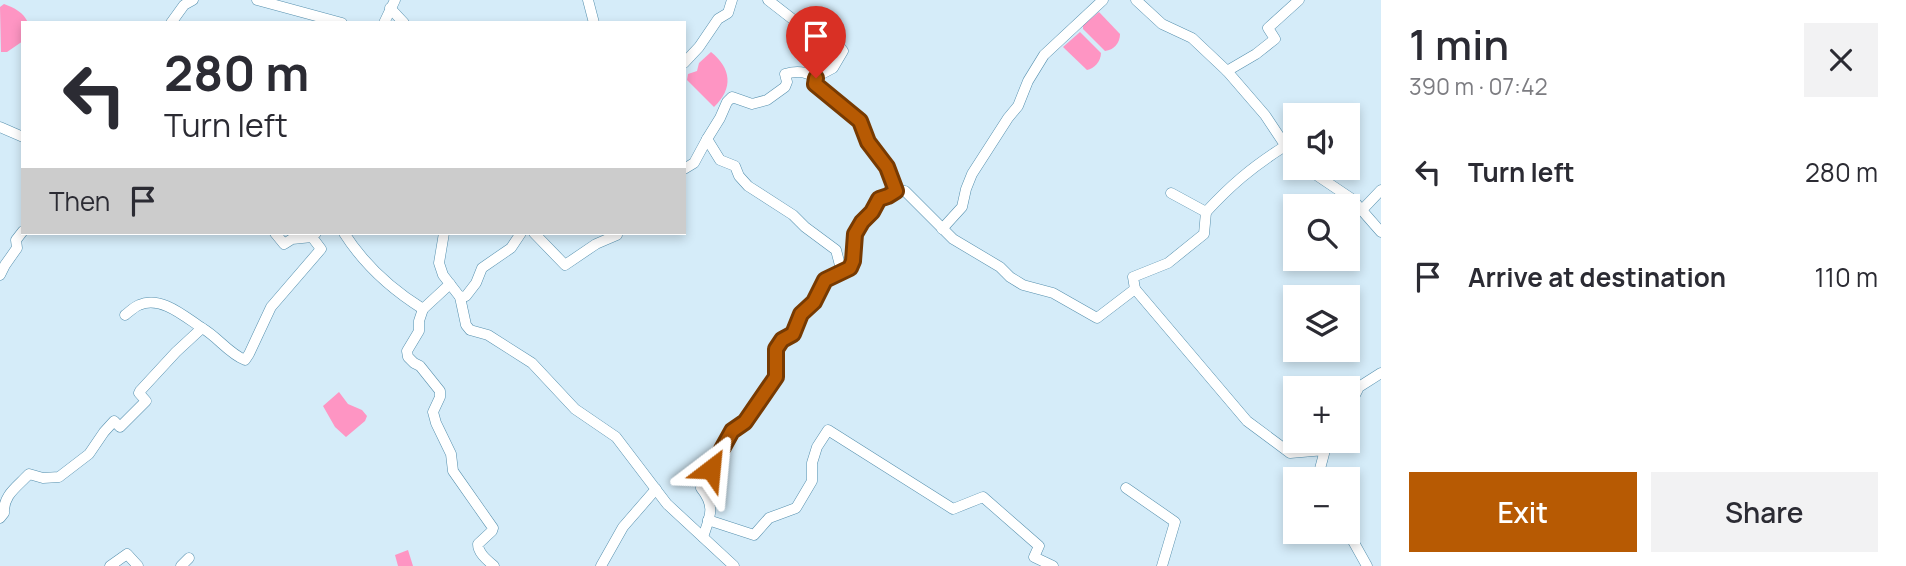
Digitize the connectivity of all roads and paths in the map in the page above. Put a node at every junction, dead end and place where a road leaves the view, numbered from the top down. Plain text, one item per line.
1 (193, 0) edge
2 (257, 0) edge
3 (588, 0) edge
4 (732, 0) edge
5 (768, 0) edge
6 (1103, 0) edge
7 (1136, 0) edge
8 (1299, 0) edge
9 (393, 4) edge
10 (319, 20) edge
11 (172, 21) edge
12 (385, 21) edge
13 (403, 21) edge
14 (593, 21) edge
15 (686, 61) edge
16 (1227, 71) junction
17 (816, 78) junction
18 (0, 127) edge
19 (21, 136) edge
20 (707, 139) junction
21 (1283, 142) edge
22 (1282, 148) dead end
23 (686, 168) edge
24 (1324, 180) edge
25 (1381, 190) edge
26 (896, 191) junction
27 (1171, 193) dead end
28 (1362, 210) junction
29 (1206, 212) junction
30 (942, 229) junction
31 (1381, 232) edge
32 (21, 234) edge
33 (277, 235) edge
34 (314, 235) edge
35 (345, 235) edge
36 (444, 235) edge
37 (520, 235) edge
38 (536, 235) edge
39 (617, 235) edge
40 (842, 273) junction
41 (0, 275) edge
42 (450, 284) junction
43 (1135, 289) junction
44 (460, 297) junction
45 (423, 309) junction
46 (125, 315) dead end
47 (202, 328) junction
48 (1381, 373) edge
49 (1360, 386) edge
50 (1283, 448) edge
51 (1126, 488) dead end
52 (656, 489) junction
53 (0, 518) edge
54 (708, 520) junction
55 (703, 537) junction
56 (1355, 544) edge
57 (189, 558) dead end
58 (110, 566) edge
59 (138, 566) edge
60 (181, 566) edge
61 (494, 566) edge
62 (601, 566) edge
63 (734, 566) edge
64 (1053, 566) edge
65 (1162, 566) edge
66 (1367, 566) edge

1 - 11 street
2 - 10 street
3 - 14 street
4 - 15 street
5 - 17 street
6 - 30 street
7 - 16 street
8 - 16 street
9 - 12 street
9 - 13 street
16 - 21 street
17 - 20 street
17 - 26 street
18 - 19 street
20 - 23 street
20 - 40 street
22 - 29 street
24 - 28 street
25 - 28 street
26 - 30 street
26 - 40 street
27 - 29 street
28 - 31 street
29 - 43 street
30 - 43 street
32 - 41 street
33 - 34 street
34 - 47 street
35 - 45 street
36 - 42 street
37 - 44 street
38 - 39 street
40 - 54 street
42 - 44 street
42 - 45 street
43 - 50 street
44 - 52 street
45 - 61 street
46 - 47 street
47 - 53 street
48 - 49 street
51 - 65 street
52 - 55 street
52 - 62 street
54 - 55 street
54 - 64 street
55 - 63 street
56 - 66 street
57 - 60 street
58 - 59 street

